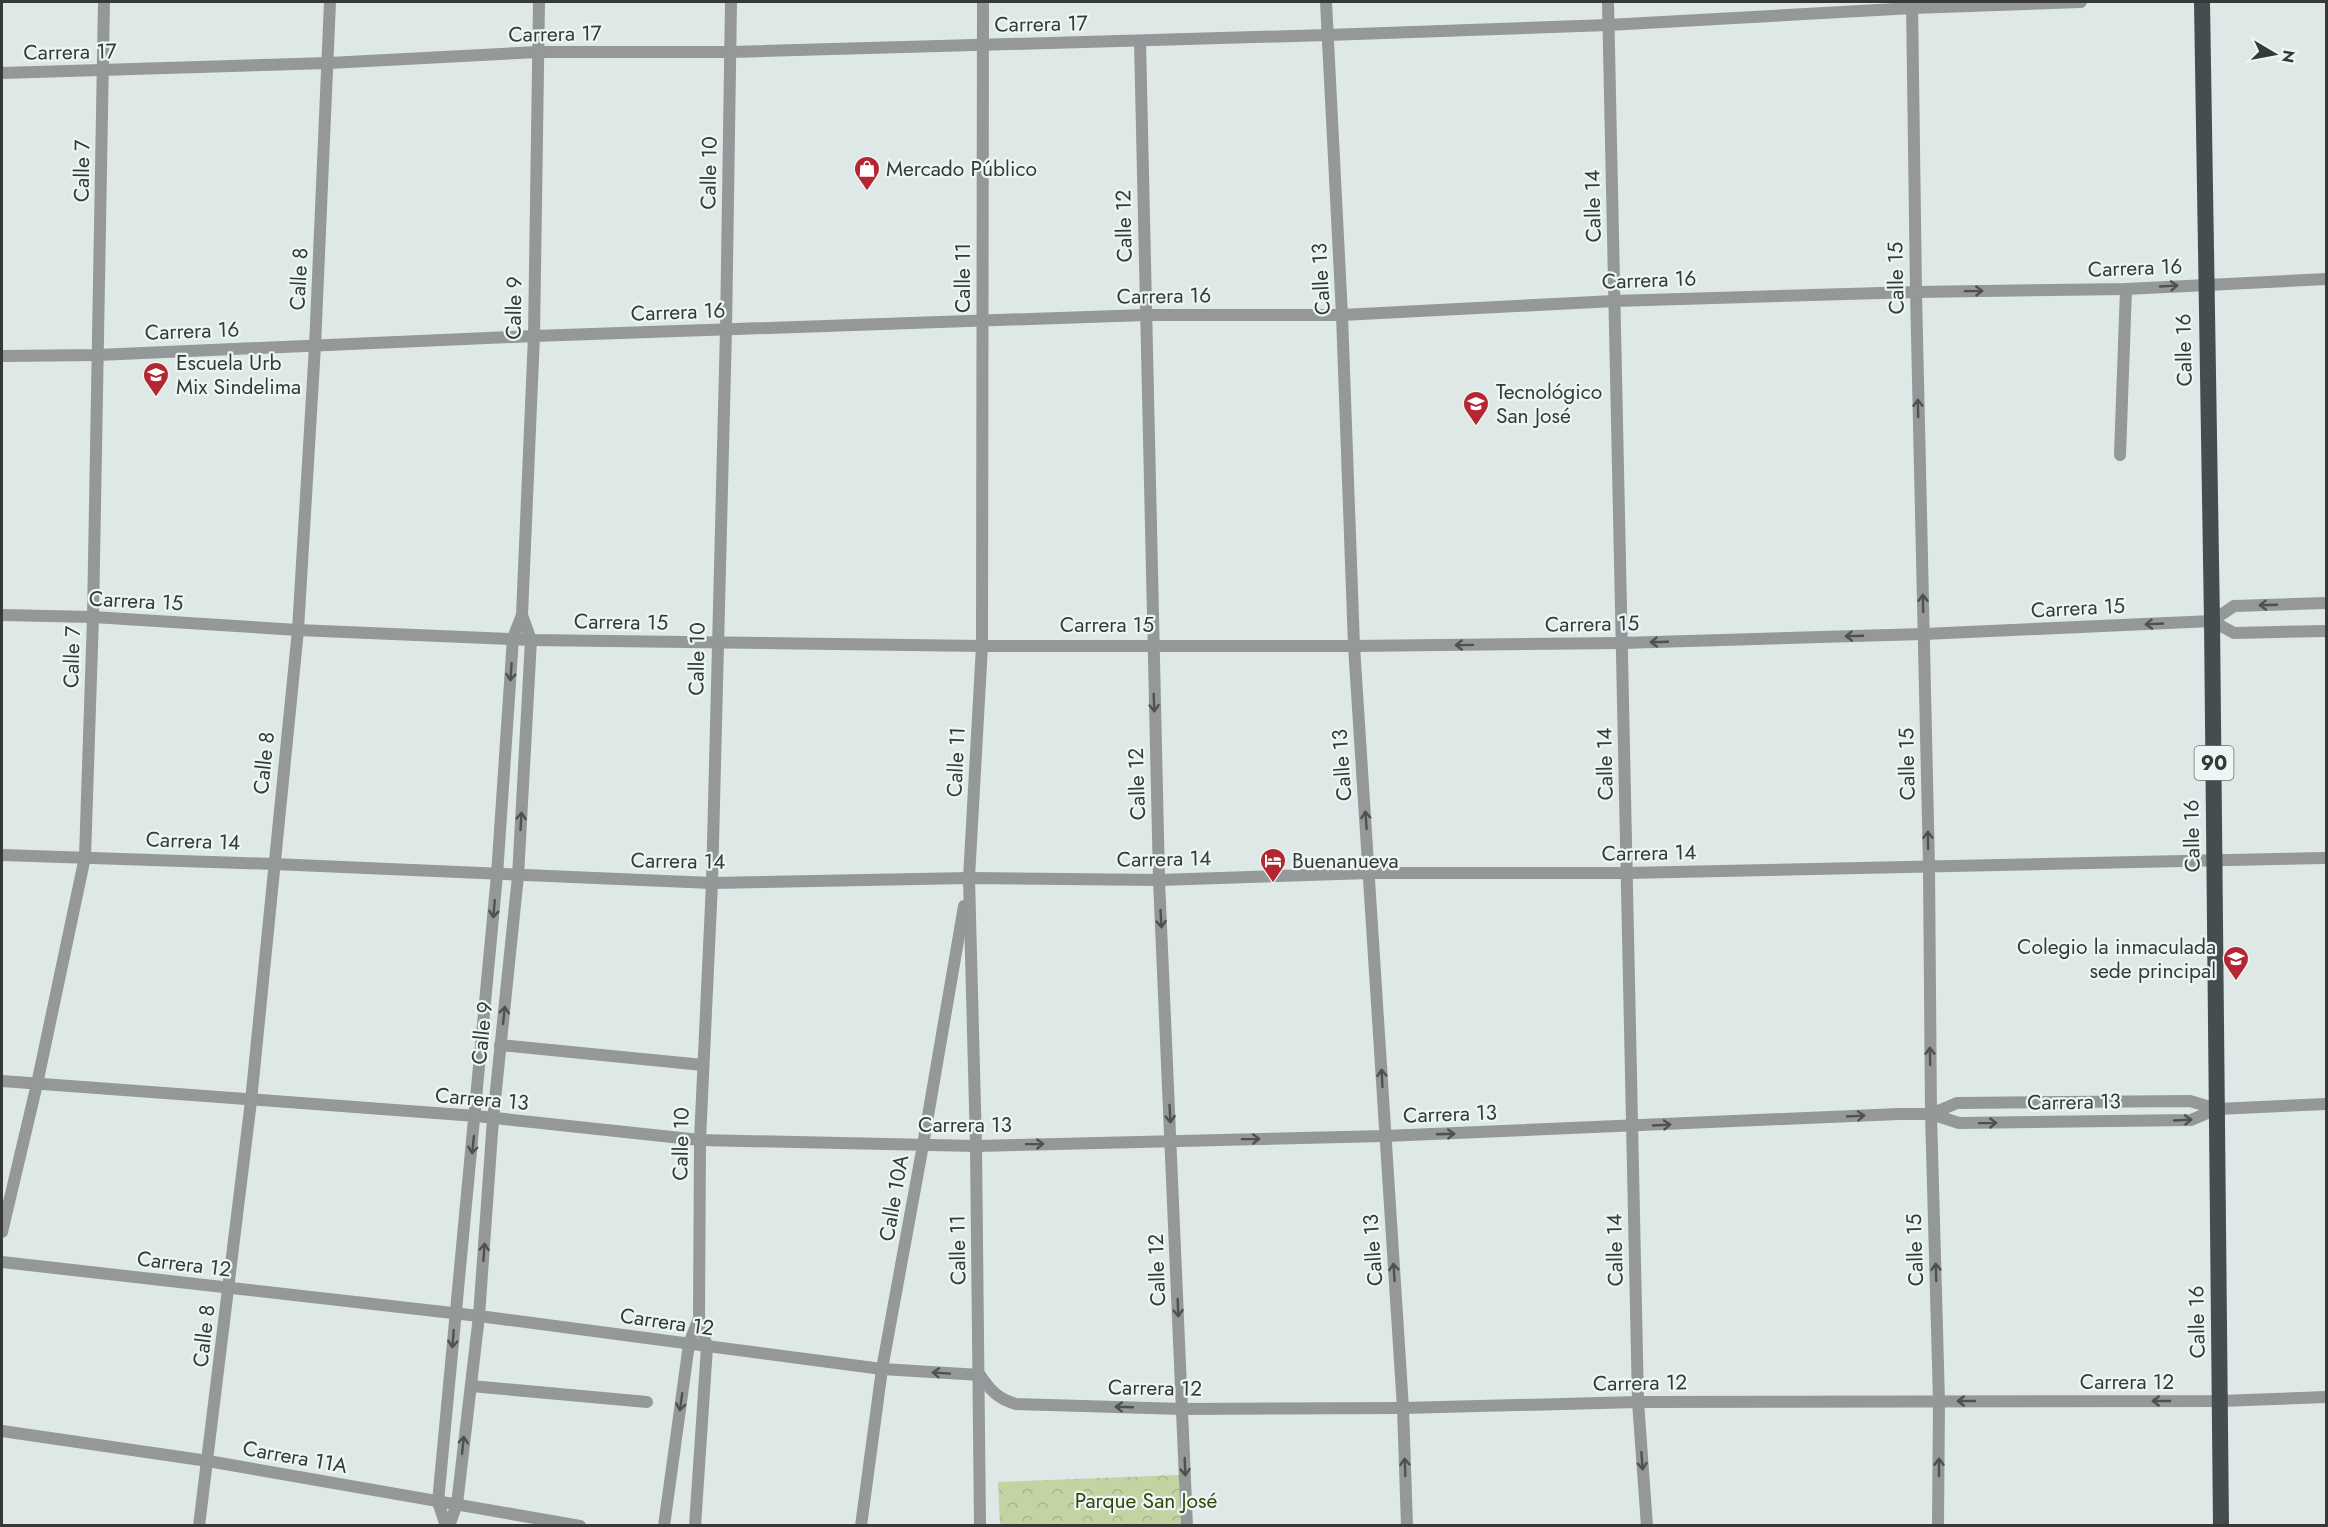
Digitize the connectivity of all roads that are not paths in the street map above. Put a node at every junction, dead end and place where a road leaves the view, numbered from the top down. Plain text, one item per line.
1 (104, 2) edge
2 (330, 2) edge
3 (539, 2) edge
4 (731, 2) edge
5 (983, 2) edge
6 (1326, 2) edge
7 (1608, 2) edge
8 (2081, 2) edge
9 (2202, 2) edge
10 (1913, 5) edge
11 (1608, 25) junction
12 (1328, 35) junction
13 (1140, 41) junction
14 (982, 45) junction
15 (538, 52) junction
16 (731, 52) junction
17 (329, 63) junction
18 (104, 71) junction
19 (2, 73) edge
20 (2326, 279) edge
21 (2206, 284) junction
22 (2126, 289) junction
23 (1916, 292) junction
24 (1614, 301) junction
25 (1145, 315) junction
26 (1342, 315) junction
27 (982, 320) junction
28 (726, 330) junction
29 (534, 336) junction
30 (315, 346) junction
31 (98, 355) junction
32 (2, 356) edge
33 (2120, 455) dead end
34 (2326, 603) edge
35 (2, 615) edge
36 (522, 615) junction
37 (93, 617) junction
38 (2212, 621) junction
39 (298, 630) junction
40 (2326, 631) edge
41 (1923, 634) junction
42 (513, 638) junction
43 (531, 640) junction
44 (1622, 643) junction
45 (717, 644) junction
46 (1152, 644) junction
47 (982, 646) junction
48 (1354, 646) junction
49 (2, 855) edge
50 (85, 857) junction
51 (2326, 858) edge
52 (2215, 861) junction
53 (274, 864) junction
54 (1929, 867) junction
55 (1369, 873) junction
56 (1627, 873) junction
57 (496, 875) junction
58 (518, 876) junction
59 (969, 878) junction
60 (1159, 880) junction
61 (712, 883) junction
62 (501, 1046) junction
63 (704, 1065) junction
64 (2, 1081) edge
65 (37, 1084) junction
66 (251, 1101) junction
67 (2326, 1104) edge
68 (2217, 1109) junction
69 (1931, 1114) junction
70 (476, 1116) junction
71 (493, 1119) junction
72 (1632, 1127) junction
73 (1385, 1136) junction
74 (700, 1140) junction
75 (1172, 1141) junction
76 (923, 1145) junction
77 (976, 1146) junction
78 (2, 1232) edge
79 (2, 1262) edge
80 (229, 1289) junction
81 (456, 1314) junction
82 (479, 1316) junction
83 (699, 1317) junction
84 (689, 1344) junction
85 (707, 1347) junction
86 (882, 1369) junction
87 (980, 1375) junction
88 (471, 1386) junction
89 (2326, 1397) edge
90 (647, 1401) dead end
91 (1939, 1401) junction
92 (2220, 1401) junction
93 (1638, 1402) junction
94 (1403, 1408) junction
95 (1182, 1409) junction
96 (2, 1431) edge
97 (208, 1461) junction
98 (438, 1502) junction
99 (457, 1504) junction
100 (199, 1526) edge
101 (448, 1526) edge
102 (580, 1526) edge
103 (664, 1526) edge
104 (695, 1526) edge
105 (861, 1526) edge
106 (980, 1526) edge
107 (1187, 1526) edge
108 (1407, 1526) edge
109 (1647, 1526) edge
110 (1938, 1526) edge
111 (2221, 1526) edge

1 - 18 street, Calle 7
2 - 17 street, Calle 8
3 - 15 street, Calle 9
4 - 16 street, Calle 10
5 - 14 street, Calle 11
6 - 12 street, Calle 13
7 - 11 street, Calle 14
8 - 10 street, Carrera 17
9 - 21 highway, Calle 16 / 90
10 - 11 street, Carrera 17
10 - 23 street, Calle 15
11 - 12 street, Carrera 17
11 - 24 street, Calle 14
12 - 13 street, Carrera 17
12 - 26 street, Calle 13
13 - 14 street, Carrera 17
13 - 25 street, Calle 12
14 - 16 street, Carrera 17
14 - 27 street, Calle 11
15 - 16 street, Carrera 17
15 - 17 street, Carrera 17
15 - 29 street, Calle 9
16 - 28 street, Calle 10
17 - 18 street, Carrera 17
17 - 30 street, Calle 8
18 - 19 street, Carrera 17
18 - 31 street, Calle 7
20 - 21 street, Carrera 16
22 -> 21 street, Carrera 16
21 - 38 highway, Calle 16 / 90
23 -> 22 street, Carrera 16
22 - 33 street
23 - 24 street, Carrera 16
41 -> 23 street, Calle 15
24 - 26 street, Carrera 16
24 - 44 street, Calle 14
25 - 26 street, Carrera 16
25 - 27 street, Carrera 16
25 - 46 street, Calle 12
26 - 48 street, Calle 13
27 - 28 street, Carrera 16
27 - 47 street, Calle 11
28 - 29 street, Carrera 16
28 - 45 street, Calle 10
29 - 30 street, Carrera 16
29 - 36 street, Calle 9
30 - 31 street, Carrera 16
30 - 39 street, Calle 8
31 - 32 street, Carrera 16
31 - 37 street, Calle 7
34 -> 38 street, Carrera 15
35 - 37 street, Carrera 15
36 - 42 street, Calle 9
36 - 43 street, Calle 9
37 - 39 street, Carrera 15
37 - 50 street, Calle 7
38 - 40 street, Carrera 15
38 -> 41 street, Carrera 15
38 - 52 highway, Calle 16 / 90
39 - 42 street, Carrera 15
39 - 53 street, Calle 8
41 -> 44 street, Carrera 15
54 -> 41 street, Calle 15
42 - 43 street, Carrera 15
42 -> 57 street, Calle 9
43 - 45 street, Carrera 15
58 -> 43 street, Calle 9
44 -> 48 street, Carrera 15
44 - 56 street, Calle 14
45 - 47 street, Carrera 15
45 - 61 street, Calle 10
46 - 47 street, Carrera 15
46 - 48 street, Carrera 15
46 -> 60 street, Calle 12
47 - 59 street, Calle 11
55 -> 48 street, Calle 13
49 - 50 street, Carrera 14
50 - 53 street, Carrera 14
50 - 65 street, Calle 7
51 - 52 street, Carrera 14
52 - 54 street, Carrera 14
52 - 68 highway, Calle 16 / 90
53 - 57 street, Carrera 14
53 - 66 street, Calle 8
54 - 56 street, Carrera 14
69 -> 54 street, Calle 15
55 - 56 street, Carrera 14
55 - 60 street, Carrera 14
73 -> 55 street, Calle 13
56 - 72 street, Calle 14
57 - 58 street, Carrera 14
57 -> 70 street, Calle 9
58 - 61 street, Carrera 14
62 -> 58 street, Calle 9
59 - 60 street, Carrera 14
59 - 61 street, Carrera 14
59 - 76 street, Calle 10A
59 - 77 street, Calle 11
60 -> 75 street, Calle 12
61 - 63 street, Calle 10
62 - 63 street
62 - 71 street, Calle 9
63 - 74 street, Calle 10
64 - 65 street, Carrera 13
65 - 66 street, Carrera 13
65 - 78 street, Calle 7
66 - 70 street, Carrera 13
66 - 80 street, Calle 8
67 - 68 street, Carrera 13
68 - 69 street, Carrera 13
69 -> 68 street, Carrera 13
68 - 92 highway, Calle 16 / 90
72 -> 69 street, Carrera 13
91 -> 69 street, Calle 15
70 - 71 street, Carrera 13
70 -> 81 street, Calle 9
71 - 74 street, Carrera 13
82 -> 71 street, Calle 9
73 -> 72 street, Carrera 13
72 - 93 street, Calle 14
75 -> 73 street, Carrera 13
94 -> 73 street, Calle 13
74 - 76 street, Carrera 13
74 - 83 street, Calle 10
77 -> 75 street, Carrera 13
75 -> 95 street, Calle 12
76 - 77 street, Carrera 13
76 - 86 street, Calle 10A
77 - 87 street, Calle 11
79 - 80 street, Carrera 12
80 - 81 street, Carrera 12
80 - 97 street, Calle 8
81 - 82 street, Carrera 12
81 -> 98 street, Calle 9
82 - 84 street, Carrera 12
82 - 88 street, Calle 9
83 - 84 street, Calle 10
83 - 85 street, Calle 10
84 - 85 street, Carrera 12
84 -> 103 street, Calle 10
85 - 86 street, Carrera 12
85 - 104 street, Calle 10
87 -> 86 street, Carrera 12
86 - 105 street, Calle 10A
95 -> 87 street, Carrera 12
87 - 106 street, Calle 11
88 - 90 street
99 -> 88 street, Calle 9
89 - 92 street, Carrera 12
92 -> 91 street, Carrera 12
91 - 93 street, Carrera 12
110 -> 91 street, Calle 15
92 - 111 highway, Calle 16 / 90
93 - 94 street, Carrera 12
93 -> 109 street, Calle 14
94 - 95 street, Carrera 12
108 -> 94 street, Calle 13
95 -> 107 street, Calle 12
96 - 97 street, Carrera 11A
97 - 98 street, Carrera 11A
97 - 100 street, Calle 8
98 - 99 street, Carrera 11A
98 - 101 street, Calle 9
99 - 101 street, Calle 9
99 - 102 street, Carrera 11A

